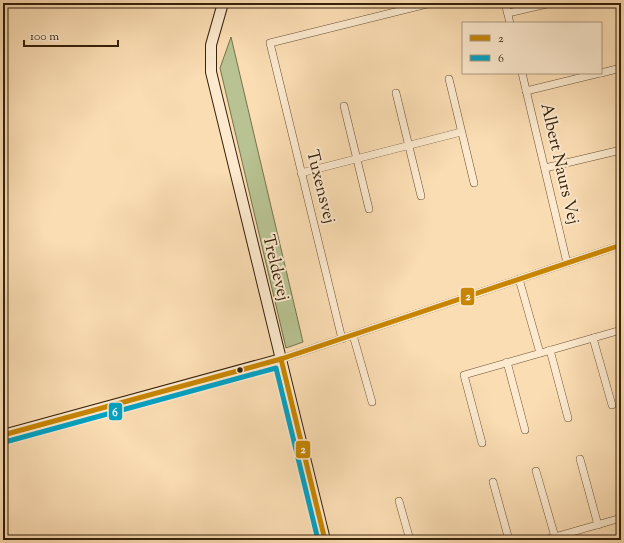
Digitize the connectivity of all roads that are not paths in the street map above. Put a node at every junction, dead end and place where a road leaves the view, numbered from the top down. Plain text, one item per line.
1 (223, 3) edge
2 (431, 3) edge
3 (506, 3) edge
4 (551, 3) edge
5 (508, 13) junction
6 (510, 22) edge
7 (621, 68) edge
8 (602, 73) edge
9 (522, 74) edge
10 (597, 74) edge
11 (449, 79) dead end
12 (526, 91) junction
13 (396, 93) dead end
14 (344, 106) dead end
15 (461, 132) junction
16 (410, 145) junction
17 (621, 150) edge
18 (357, 159) junction
19 (545, 168) junction
20 (301, 173) junction
21 (474, 183) dead end
22 (421, 196) dead end
23 (369, 209) dead end
24 (621, 245) edge
25 (568, 263) junction
26 (519, 279) junction
27 (621, 330) edge
28 (353, 335) junction
29 (593, 338) junction
30 (342, 339) junction
31 (550, 350) junction
32 (540, 352) junction
33 (281, 359) junction
34 (507, 362) junction
35 (372, 402) dead end
36 (612, 405) dead end
37 (568, 418) dead end
38 (525, 430) dead end
39 (3, 435) edge
40 (482, 443) dead end
41 (580, 459) dead end
42 (536, 471) dead end
43 (497, 486) dead end
44 (399, 501) dead end
45 (621, 518) edge
46 (598, 525) junction
47 (555, 537) junction
48 (325, 540) edge
49 (410, 540) edge
50 (509, 540) edge
51 (544, 540) edge

1 - 33 street, Treldevej
2 - 20 street, Tuxensvej
3 - 5 street
4 - 5 street
5 - 6 street
7 - 8 street
9 - 12 street, Albert Naurs Vej
10 - 12 street
11 - 15 street
12 - 19 street, Albert Naurs Vej
13 - 16 street
14 - 18 street
15 - 16 street
15 - 21 street
16 - 18 street
16 - 22 street
17 - 19 street
18 - 20 street
18 - 23 street
19 - 25 street, Albert Naurs Vej
20 - 30 street, Tuxensvej
24 - 25 street
25 - 26 street
26 - 28 street
26 - 32 street
27 - 29 street
28 - 30 street
28 - 35 street
29 - 31 street
29 - 36 street
30 - 33 street
31 - 32 street
31 - 37 street
32 - 34 street
33 - 39 street
33 - 48 street, Treldevej
34 - 38 street
34 - 40 street
41 - 46 street
42 - 47 street
43 - 50 street
44 - 49 street
45 - 46 street
46 - 47 street
47 - 51 street

